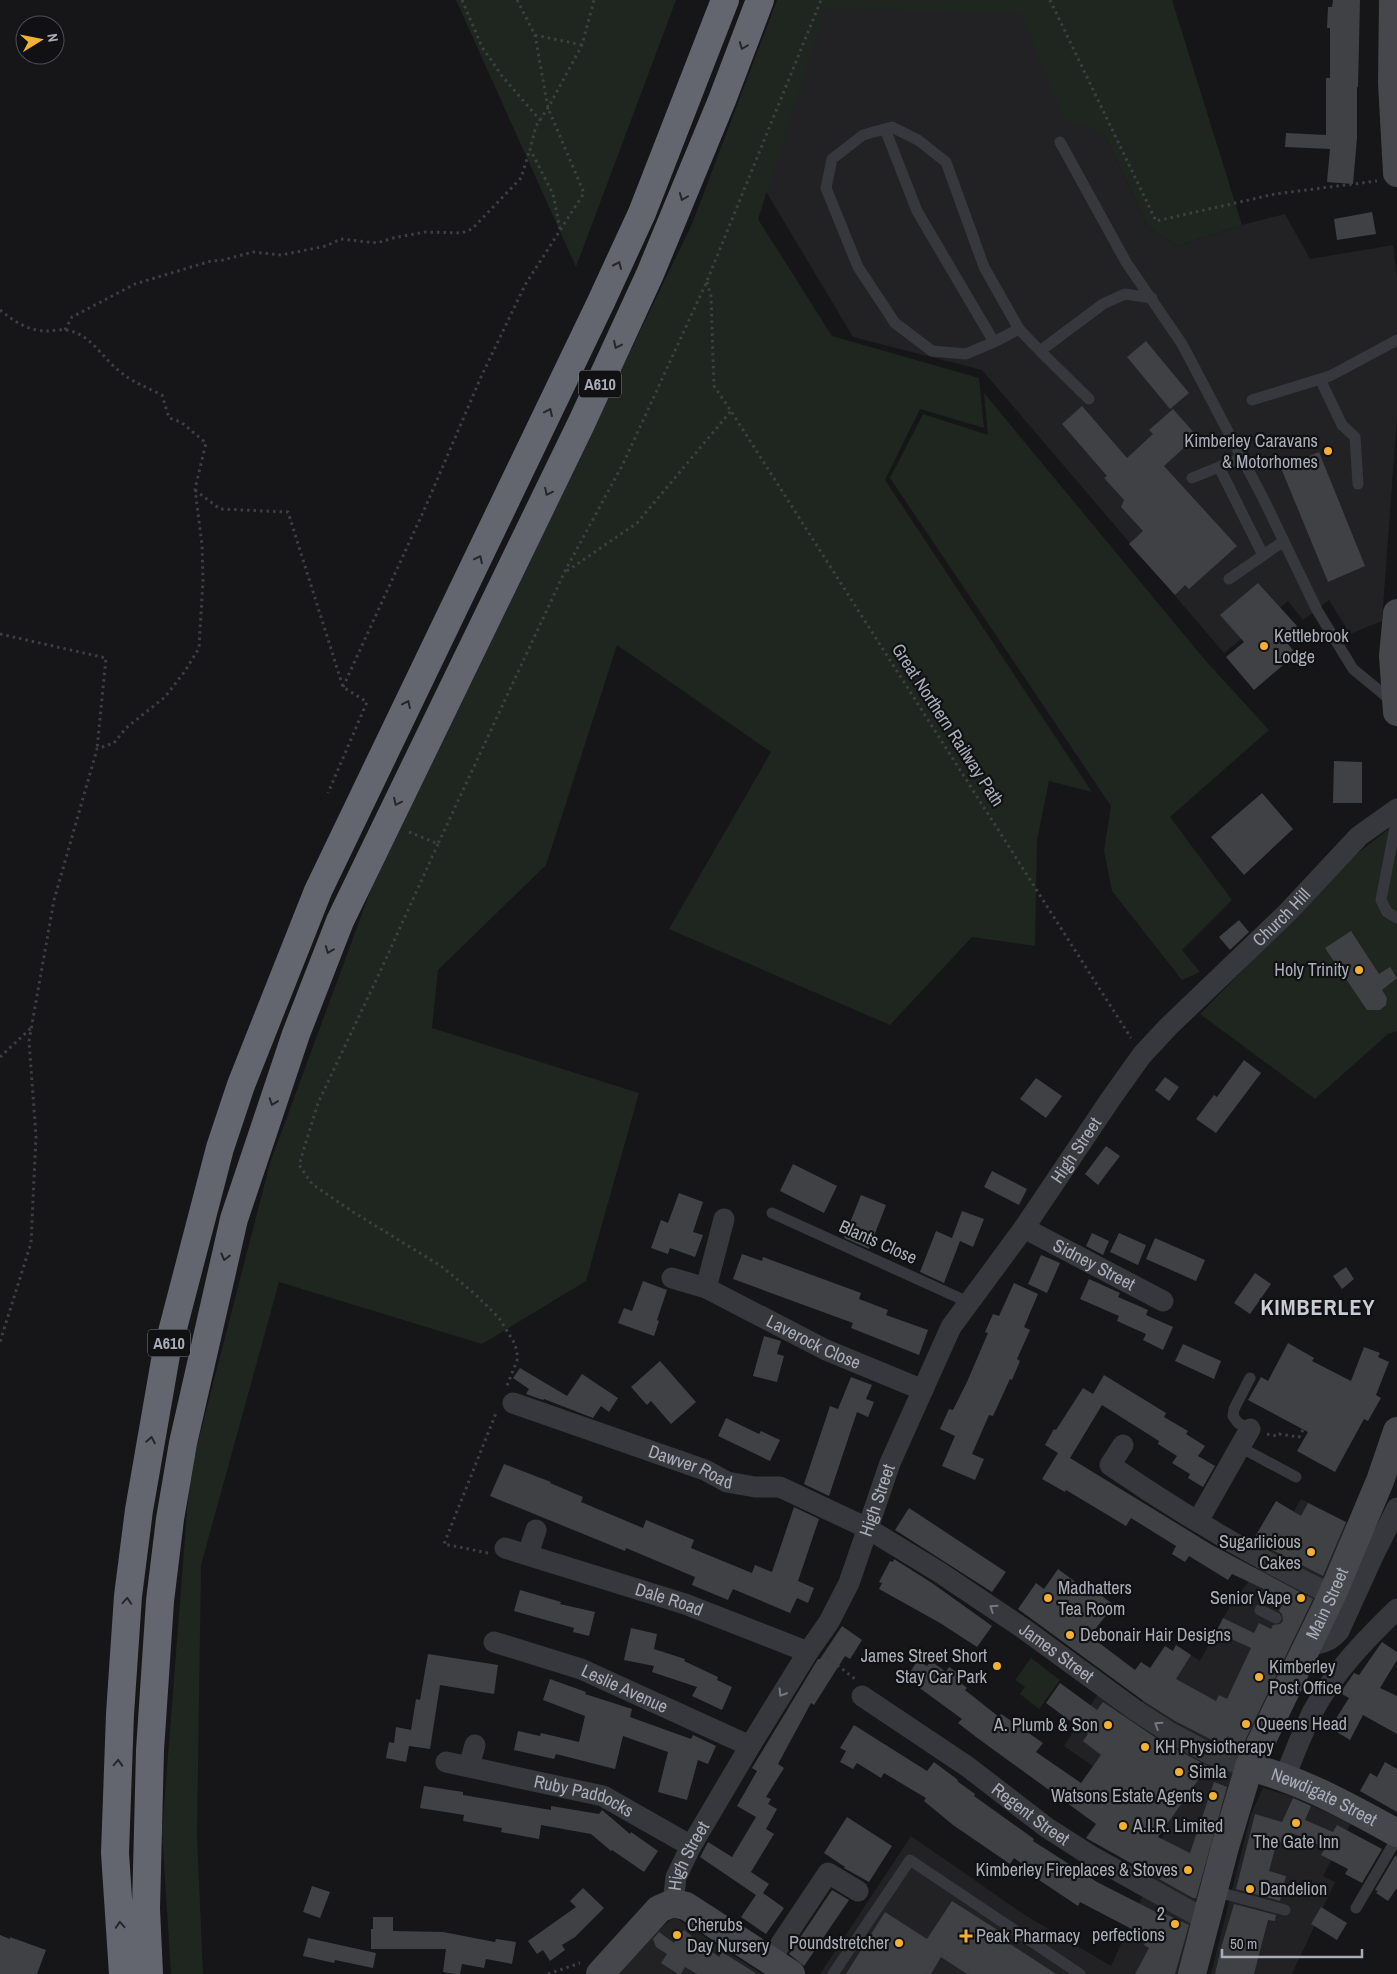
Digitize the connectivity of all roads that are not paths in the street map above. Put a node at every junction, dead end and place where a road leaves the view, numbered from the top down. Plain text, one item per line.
1 (725, 0) edge
2 (760, 0) edge
3 (1394, 0) edge
4 (885, 129) junction
5 (1060, 142) dead end
6 (1390, 177) edge
7 (1152, 298) junction
8 (1019, 329) junction
9 (1397, 340) edge
10 (994, 342) junction
11 (1040, 351) junction
12 (1320, 379) junction
13 (1089, 399) dead end
14 (1252, 400) dead end
15 (1241, 458) junction
16 (1219, 467) junction
17 (1192, 478) dead end
18 (1358, 484) dead end
19 (1284, 541) junction
20 (1263, 556) junction
21 (1229, 579) dead end
22 (1397, 613) edge
23 (1396, 708) edge
24 (1397, 809) edge
25 (1397, 817) edge
26 (1387, 868) junction
27 (1397, 876) edge
28 (1397, 918) edge
29 (1168, 1027) joint
30 (772, 1213) dead end
31 (724, 1219) dead end
32 (1024, 1228) junction
33 (672, 1278) dead end
34 (706, 1288) junction
35 (1163, 1301) dead end
36 (968, 1302) junction
37 (1250, 1378) dead end
38 (923, 1390) junction
39 (505, 1400) road end
40 (1397, 1431) edge
41 (1245, 1438) junction
42 (1123, 1445) dead end
43 (1296, 1477) dead end
44 (1397, 1508) edge
45 (1198, 1522) junction
46 (867, 1528) junction
47 (536, 1530) dead end
48 (505, 1548) road end
49 (528, 1554) junction
50 (1332, 1595) junction
51 (1397, 1609) edge
52 (1260, 1610) dead end
53 (1276, 1618) dead end
54 (1308, 1637) junction
55 (494, 1642) dead end
56 (810, 1649) junction
57 (862, 1696) road end
58 (475, 1745) dead end
59 (750, 1746) junction
60 (446, 1762) dead end
61 (469, 1766) junction
62 (1249, 1768) junction
63 (1285, 1777) junction
64 (1397, 1833) edge
65 (1397, 1838) edge
66 (691, 1846) junction
67 (858, 1891) dead end
68 (1214, 1891) junction
69 (673, 1902) junction
70 (1356, 1908) dead end
71 (1285, 1910) dead end
72 (1206, 1920) junction
73 (781, 1967) edge
74 (123, 1974) edge
75 (149, 1974) edge
76 (600, 1974) edge
77 (833, 1974) edge
78 (1080, 1974) edge
79 (1192, 1974) edge

74 -> 1 highway, A610
2 -> 75 highway, A610
3 - 6 street
4 - 8 lane
4 - 10 lane
4 - 10 lane
5 - 7 lane
7 - 11 lane
7 - 15 lane
8 - 10 lane
8 - 11 lane
9 - 12 lane
11 - 13 lane
12 - 14 lane
12 - 18 lane
15 - 16 lane
15 - 19 lane
16 - 17 lane
16 - 20 lane
19 - 20 lane
19 - 23 lane
20 - 21 lane
22 - 23 street
24 - 29 street, Church Hill
25 - 26 lane
26 - 27 lane
26 - 28 lane
29 - 32 street, High Street
30 - 36 lane, Blants Close
31 - 34 street
32 - 35 street, Sidney Street
32 - 36 street, High Street
33 - 34 street, Laverock Close
34 - 38 street, Laverock Close
36 - 38 street, High Street
37 - 41 lane
38 - 46 street, High Street
39 - 46 street, Dawver Road
40 - 50 street, Main Street
41 - 43 lane
41 - 45 street
42 - 45 street
44 - 54 street
45 - 50 street
46 - 56 street, High Street
62 -> 46 street, James Street
47 - 49 street
48 - 49 street, Dale Road
49 - 56 street, Dale Road
50 - 54 street, Main Street
51 - 63 street
52 - 53 lane
54 - 62 street, Main Street
55 - 59 street, Leslie Avenue
56 -> 59 street, High Street
57 - 72 street, Regent Street
58 - 61 street
59 - 66 street, High Street
60 - 61 street, Ruby Paddocks
61 - 66 street, Ruby Paddocks
62 - 63 street, Newdigate Street
62 - 68 street, Main Street
63 - 64 street, Newdigate Street
65 - 70 lane
66 - 69 street, High Street
67 - 73 street
68 - 71 lane
68 - 72 street, Main Street
69 - 73 street
69 - 76 street, High Street
72 - 79 street, Main Street
77 - 78 lane

